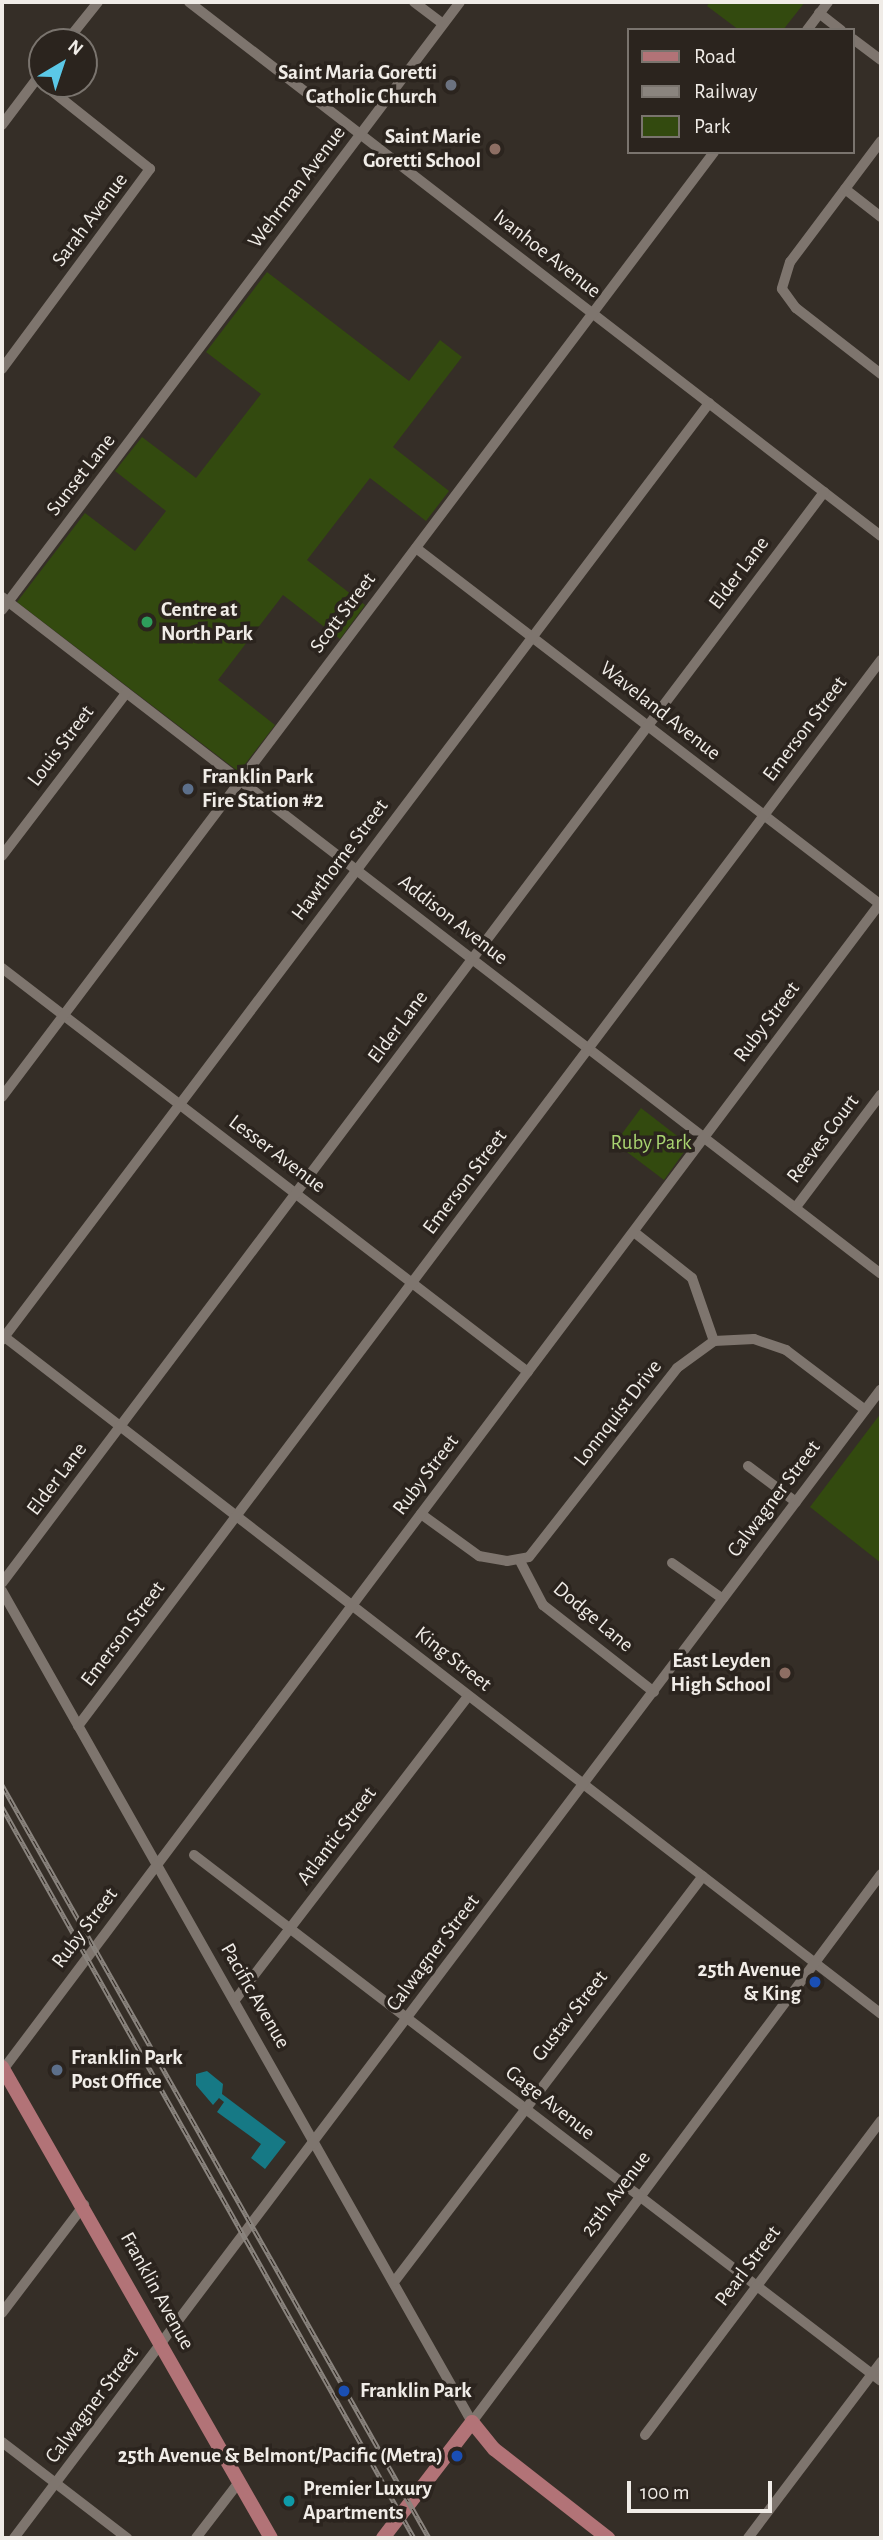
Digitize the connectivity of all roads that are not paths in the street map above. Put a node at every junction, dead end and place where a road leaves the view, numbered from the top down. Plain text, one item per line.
1 (98, 2) edge
2 (414, 2) edge
3 (460, 2) edge
4 (828, 2) edge
5 (192, 3) edge
6 (819, 13) junction
7 (443, 24) junction
8 (77, 28) edge
9 (808, 28) edge
10 (838, 28) edge
11 (855, 40) edge
12 (881, 60) edge
13 (28, 95) edge
14 (63, 98) edge
15 (2, 125) edge
16 (360, 134) junction
17 (881, 141) edge
18 (713, 154) edge
19 (845, 189) junction
20 (881, 217) edge
21 (593, 313) junction
22 (192, 363) joint
23 (2, 369) edge
24 (881, 374) edge
25 (709, 403) junction
26 (824, 492) junction
27 (881, 536) edge
28 (416, 548) junction
29 (4, 603) edge
30 (532, 637) junction
31 (881, 660) edge
32 (126, 693) junction
33 (649, 726) junction
34 (240, 781) junction
35 (764, 815) junction
36 (2, 856) edge
37 (357, 871) junction
38 (881, 904) edge
39 (473, 960) junction
40 (2, 968) edge
41 (64, 1015) junction
42 (590, 1050) junction
43 (881, 1094) edge
44 (2, 1097) edge
45 (180, 1104) junction
46 (705, 1138) junction
47 (297, 1193) junction
48 (796, 1207) junction
49 (634, 1232) junction
50 (881, 1274) edge
51 (413, 1283) junction
52 (3, 1337) edge
53 (714, 1340) junction
54 (528, 1372) junction
55 (881, 1389) edge
56 (865, 1410) junction
57 (120, 1427) junction
58 (748, 1466) dead end
59 (796, 1502) junction
60 (421, 1514) junction
61 (237, 1516) junction
62 (520, 1560) junction
63 (673, 1563) dead end
64 (2, 1583) edge
65 (2, 1591) edge
66 (723, 1599) junction
67 (352, 1605) junction
68 (654, 1692) junction
69 (468, 1696) junction
70 (78, 1726) junction
71 (584, 1784) junction
72 (194, 1855) dead end
73 (158, 1864) junction
74 (881, 1874) edge
75 (703, 1876) junction
76 (291, 1928) junction
77 (815, 1962) junction
78 (235, 2000) junction
79 (881, 2014) edge
80 (408, 2018) junction
81 (2, 2069) edge
82 (524, 2108) junction
83 (881, 2121) edge
84 (316, 2141) junction
85 (640, 2197) junction
86 (84, 2205) junction
87 (394, 2282) junction
88 (757, 2286) junction
89 (2, 2313) edge
90 (163, 2344) junction
91 (881, 2362) edge
92 (877, 2378) edge
93 (472, 2422) junction
94 (645, 2435) dead end
95 (2, 2442) edge
96 (239, 2482) junction
97 (56, 2484) junction
98 (14, 2538) edge
99 (127, 2538) edge
100 (196, 2538) edge
101 (271, 2538) edge
102 (383, 2538) edge
103 (608, 2538) edge
104 (748, 2538) edge

1 - 8 street
2 - 7 street
3 - 7 street, Wehrman Avenue
4 - 6 street
5 - 16 street, Ivanhoe Avenue
6 - 9 street
6 - 10 street
7 - 16 street, Wehrman Avenue
11 - 12 street
13 - 15 street
14 - 23 street, Sarah Avenue
16 - 21 street, Ivanhoe Avenue
16 - 22 street, Wehrman Avenue
17 - 19 street
18 - 21 street, Scott Street
19 - 20 street
19 - 24 street
21 - 25 street, Ivanhoe Avenue
21 - 28 street, Scott Street
22 - 29 street, Sunset Lane
25 - 26 street, Ivanhoe Avenue
25 - 30 street, Hawthorne Street
26 - 27 street, Ivanhoe Avenue
26 - 33 street, Elder Lane
28 - 30 street, Waveland Avenue
28 - 34 street, Scott Street
29 - 32 street, Addison Avenue
30 - 33 street, Waveland Avenue
30 - 37 street, Hawthorne Street
31 - 35 street, Emerson Street
32 - 34 street, Addison Avenue
32 - 36 street, Louis Street
33 - 35 street, Waveland Avenue
33 - 39 street, Elder Lane
34 - 37 street, Addison Avenue
34 - 41 street, Scott Street
35 - 38 street, Waveland Avenue
35 - 42 street, Emerson Street
37 - 39 street, Addison Avenue
37 - 45 street, Hawthorne Street
38 - 46 street, Ruby Street
39 - 42 street, Addison Avenue
39 - 47 street, Elder Lane
40 - 41 street, Lesser Avenue
41 - 44 street, Scott Street
41 - 45 street, Lesser Avenue
42 - 46 street, Addison Avenue
42 - 51 street, Emerson Street
43 - 48 street, Reeves Court
45 - 47 street, Lesser Avenue
45 - 52 street, Hawthorne Street
46 - 48 street, Addison Avenue
46 - 49 street, Ruby Street
47 - 51 street, Lesser Avenue
47 - 57 street, Elder Lane
48 - 50 street, Addison Avenue
49 - 53 street
49 - 54 street, Ruby Street
51 - 54 street, Lesser Avenue
51 - 61 street, Emerson Street
52 - 57 street, King Street
53 - 56 street
53 - 62 street, Lonnquist Drive
54 - 60 street, Ruby Street
55 - 56 street, Calwagner Street
56 - 59 street, Calwagner Street
57 - 61 street, King Street
57 - 64 street, Elder Lane
58 - 59 street
59 - 66 street, Calwagner Street
60 - 62 street
60 - 67 street, Ruby Street
61 - 67 street, King Street
61 - 70 street, Emerson Street
62 - 68 street, Dodge Lane
63 - 66 street
65 - 70 street, Pacific Avenue
66 - 68 street, Calwagner Street
67 - 69 street, King Street
67 - 73 street, Ruby Street
68 - 71 street, Calwagner Street
69 - 71 street, King Street
69 - 76 street, Atlantic Street
70 - 73 street, Pacific Avenue
71 - 75 street, King Street
71 - 80 street, Calwagner Street
72 - 76 street, Gage Avenue
73 - 78 street, Pacific Avenue
73 - 81 street, Ruby Street
74 - 77 street, 25th Avenue
75 - 77 street, King Street
75 - 82 street, Gustav Street
76 - 78 street, Atlantic Street
76 - 80 street, Gage Avenue
77 - 79 street, King Street
77 - 85 street, 25th Avenue
78 - 84 street, Pacific Avenue
80 - 82 street, Gage Avenue
80 - 84 street, Calwagner Street
81 - 86 main road, Franklin Avenue
82 - 85 street, Gage Avenue
82 - 87 street, Gustav Street
83 - 88 street, Pearl Street
84 - 87 street, Pacific Avenue
84 - 90 street, Calwagner Street
85 - 88 street, Gage Avenue
85 - 93 street, 25th Avenue
86 - 89 street
86 - 90 main road, Franklin Avenue
87 - 93 street, Pacific Avenue
88 - 92 street, Gage Avenue
88 - 94 street, Pearl Street
90 - 96 main road, Franklin Avenue
90 - 97 street, Calwagner Street
91 - 92 street
92 - 104 street
93 - 102 main road, 25th Avenue
93 - 103 main road
95 - 97 street
96 - 100 street
96 - 101 main road, Franklin Avenue
97 - 98 street, Calwagner Street
97 - 99 street

